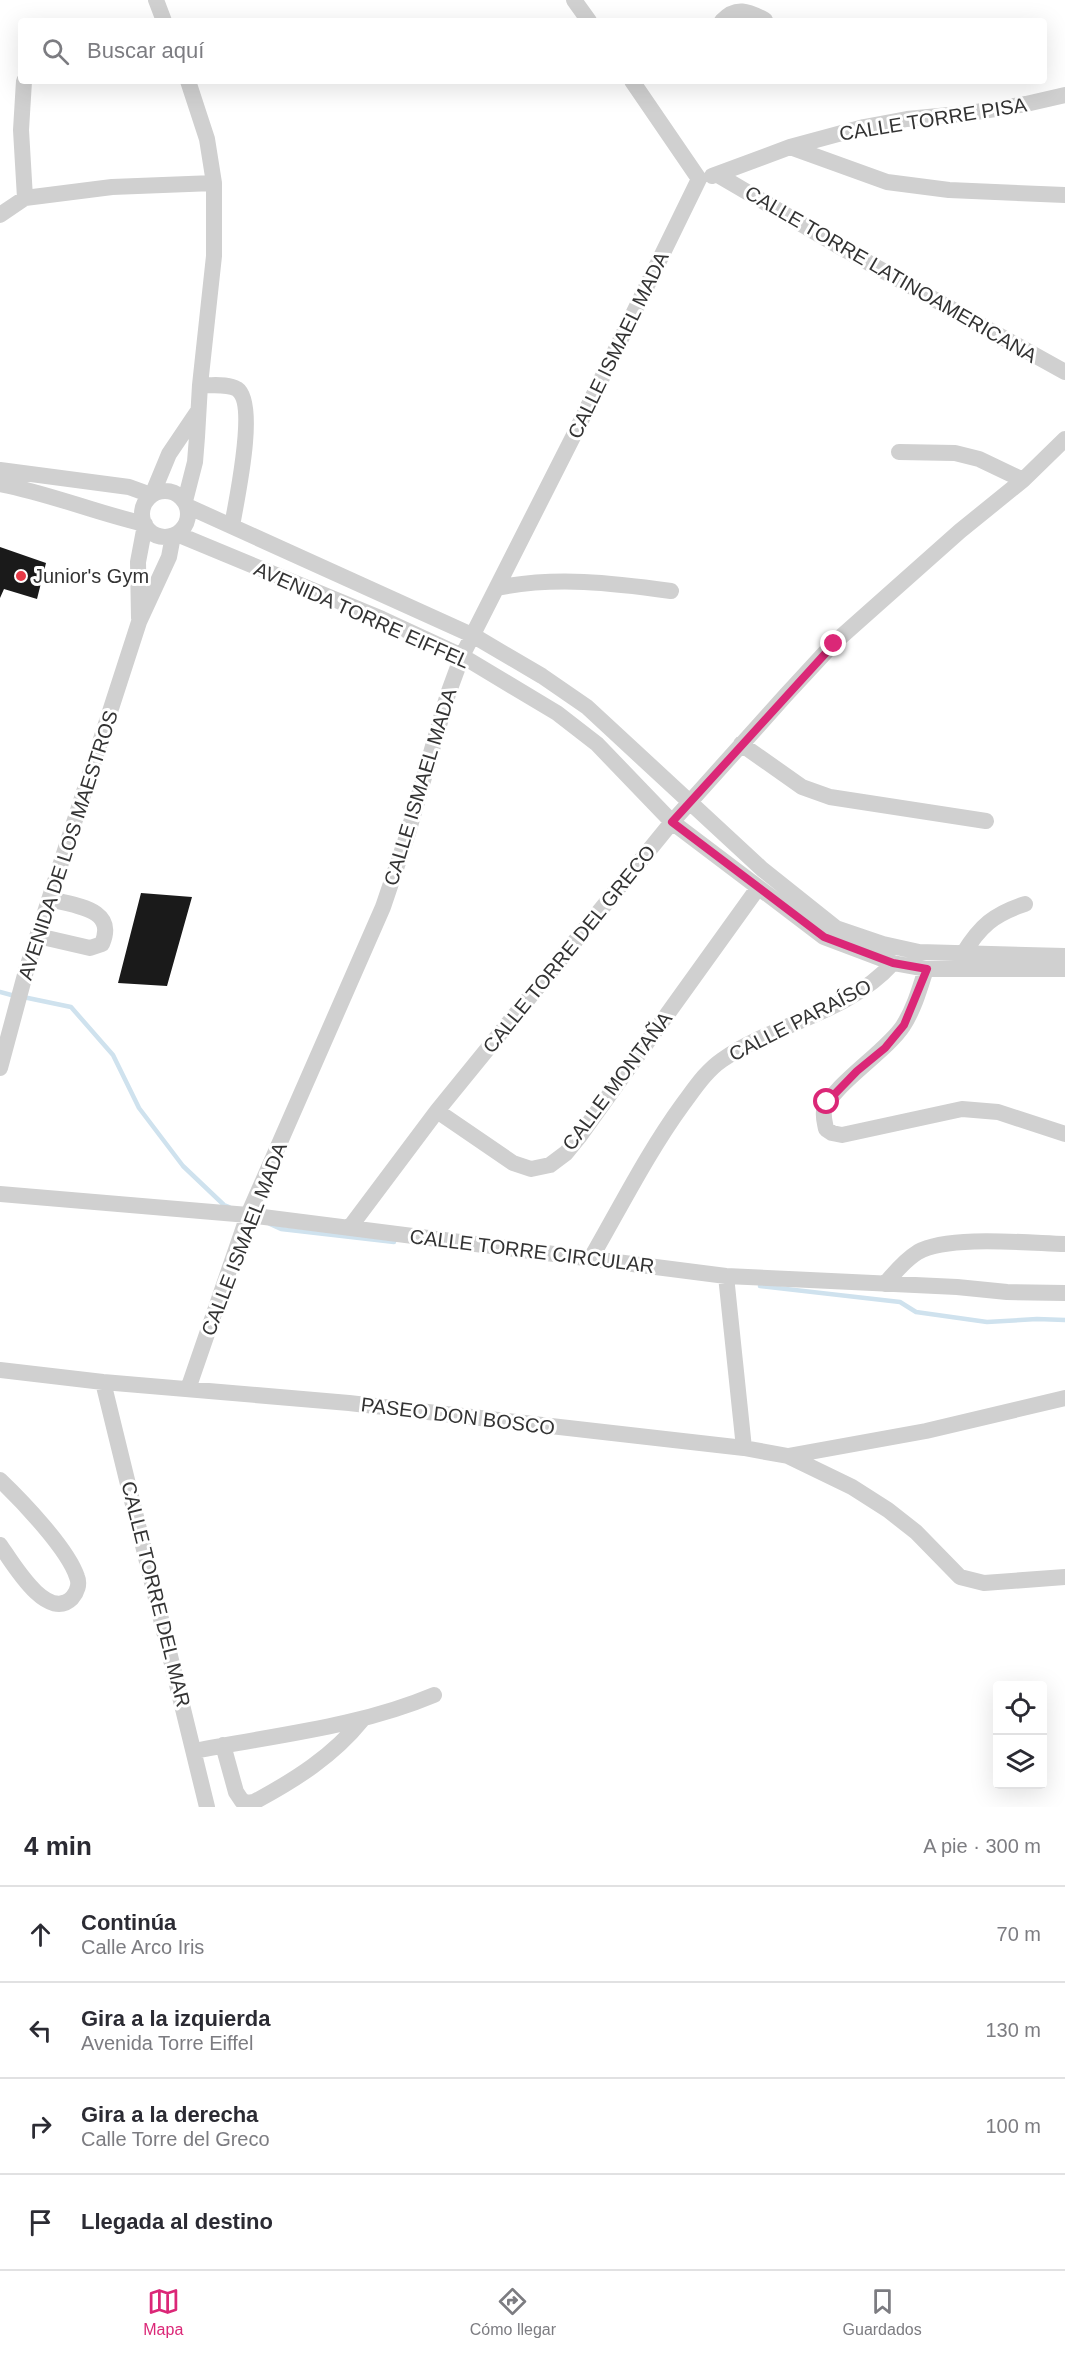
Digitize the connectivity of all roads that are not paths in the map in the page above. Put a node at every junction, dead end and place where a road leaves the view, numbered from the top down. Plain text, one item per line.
1 (156, 0) edge
2 (574, 0) edge
3 (163, 18) edge
4 (587, 18) edge
5 (725, 18) edge
6 (761, 18) edge
7 (24, 84) edge
8 (189, 84) edge
9 (634, 84) edge
10 (1065, 95) edge
11 (790, 147) junction
12 (718, 175) junction
13 (699, 179) junction
14 (214, 183) junction
15 (1065, 195) edge
16 (25, 198) junction
17 (0, 215) edge
18 (1065, 372) edge
19 (200, 385) junction
20 (198, 411) junction
21 (1065, 439) edge
22 (899, 452) dead end
23 (0, 470) edge
24 (1023, 480) junction
25 (0, 484) edge
26 (152, 495) junction
27 (186, 504) junction
28 (145, 525) junction
29 (232, 526) junction
30 (175, 535) junction
31 (497, 588) junction
32 (671, 591) dead end
33 (139, 622) junction
34 (474, 636) junction
35 (462, 656) junction
36 (741, 744) junction
37 (689, 803) junction
38 (986, 821) dead end
39 (672, 822) junction
40 (758, 888) junction
41 (50, 899) junction
42 (1026, 904) dead end
43 (38, 936) junction
44 (963, 954) junction
45 (1065, 956) edge
46 (893, 963) junction
47 (927, 969) junction
48 (1065, 969) edge
49 (0, 1068) edge
50 (437, 1111) junction
51 (1065, 1134) edge
52 (0, 1194) edge
53 (249, 1215) junction
54 (350, 1227) junction
55 (1065, 1244) edge
56 (591, 1258) junction
57 (726, 1276) junction
58 (885, 1284) junction
59 (1065, 1293) edge
60 (0, 1370) edge
61 (103, 1382) junction
62 (188, 1389) junction
63 (1065, 1398) edge
64 (744, 1448) junction
65 (788, 1456) junction
66 (0, 1480) edge
67 (0, 1545) edge
68 (1065, 1577) edge
69 (434, 1695) dead end
70 (362, 1720) junction
71 (223, 1745) junction
72 (194, 1751) junction
73 (207, 1807) edge

1 - 3 street
2 - 4 street
5 - 6 street
7 - 16 street
8 - 14 street
9 - 13 street
10 - 11 street, CALLE TORRE PISA
11 - 12 street, CALLE TORRE PISA
11 - 15 street
12 - 13 street, CALLE TORRE PISA
12 - 18 street, CALLE TORRE LATINOAMERICANA
13 - 31 street, CALLE ISMAEL MADA
14 - 16 street
14 - 19 street
16 - 17 street
19 - 20 street
19 - 29 street
20 - 26 street
20 - 27 street
21 - 24 street, CALLE TORRE DEL GRECO
22 - 24 street
23 - 26 street
24 - 36 street, CALLE TORRE DEL GRECO
25 - 28 street
26 - 27 street
26 - 28 street
27 - 29 street, AVENIDA TORRE EIFFEL
27 - 30 street
28 - 30 street
28 - 33 street, AVENIDA DE LOS MAESTROS
29 - 34 street, AVENIDA TORRE EIFFEL
30 - 33 street, AVENIDA DE LOS MAESTROS
30 - 35 street, AVENIDA TORRE EIFFEL
31 - 32 street
31 - 34 street, CALLE ISMAEL MADA
33 - 41 street, AVENIDA DE LOS MAESTROS
34 - 35 street, CALLE ISMAEL MADA
34 - 37 street, AVENIDA TORRE EIFFEL
35 - 39 street, AVENIDA TORRE EIFFEL
35 - 53 street, CALLE ISMAEL MADA
36 - 37 street, CALLE TORRE DEL GRECO
36 - 38 street
37 - 39 street, CALLE TORRE DEL GRECO
37 - 44 street, AVENIDA TORRE EIFFEL
39 - 40 street, AVENIDA TORRE EIFFEL
39 - 50 street, CALLE TORRE DEL GRECO
40 - 46 street, AVENIDA TORRE EIFFEL
40 - 50 street, CALLE MONTAÑA
41 - 43 street, AVENIDA DE LOS MAESTROS
41 - 43 street
42 - 44 street
43 - 49 street, AVENIDA DE LOS MAESTROS
44 - 45 street, AVENIDA TORRE EIFFEL
46 - 47 street, AVENIDA TORRE EIFFEL
46 - 56 street, CALLE PARAÍSO
47 - 48 street, AVENIDA TORRE EIFFEL
47 - 51 street
50 - 54 street, CALLE TORRE DEL GRECO
52 - 53 street, CALLE TORRE CIRCULAR
53 - 54 street, CALLE TORRE CIRCULAR
53 - 62 street, CALLE ISMAEL MADA
54 - 56 street, CALLE TORRE CIRCULAR
55 - 58 street
56 - 57 street, CALLE TORRE CIRCULAR
57 - 58 street, CALLE TORRE CIRCULAR
57 - 64 street
58 - 59 street, CALLE TORRE CIRCULAR
60 - 61 street, PASEO DON BOSCO
61 - 62 street, PASEO DON BOSCO
61 - 72 street, CALLE TORRE DEL MAR
62 - 64 street, PASEO DON BOSCO
63 - 65 street
64 - 65 street, PASEO DON BOSCO
65 - 68 street
66 - 67 street
69 - 70 street
70 - 71 street
70 - 71 street
71 - 72 street
72 - 73 street, CALLE TORRE DEL MAR

